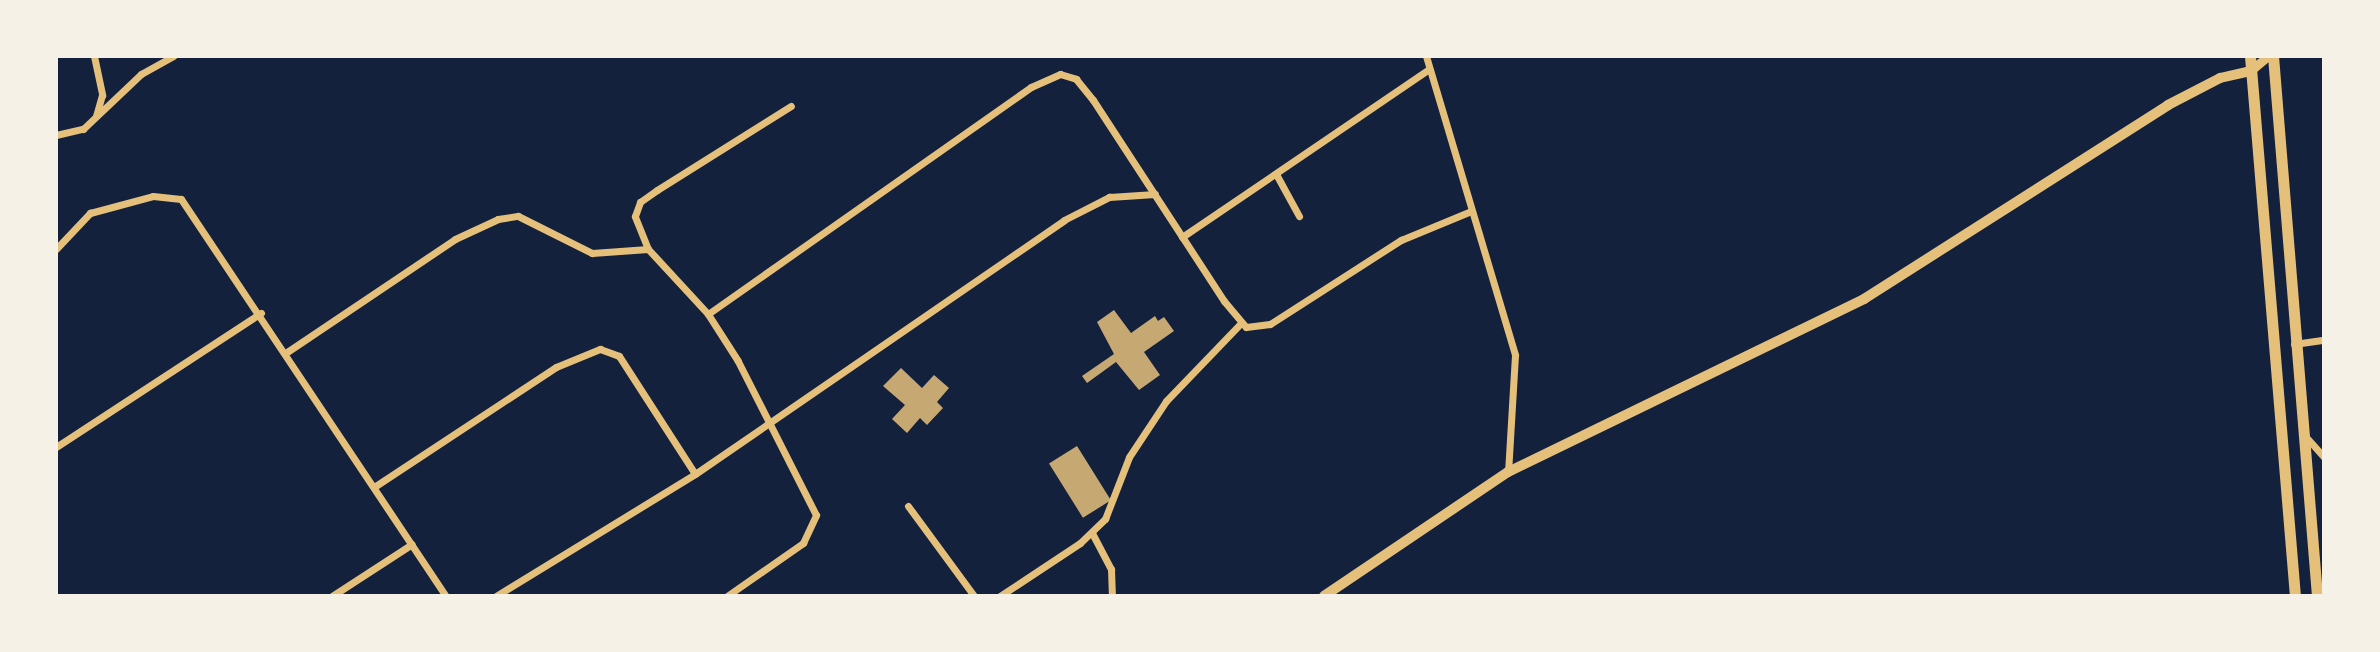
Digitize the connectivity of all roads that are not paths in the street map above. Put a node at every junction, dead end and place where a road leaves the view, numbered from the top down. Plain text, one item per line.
1 (94, 56) edge
2 (173, 56) edge
3 (1426, 56) edge
4 (2250, 56) edge
5 (2270, 56) edge
6 (1429, 69) junction
7 (2250, 71) junction
8 (791, 106) dead end
9 (96, 118) junction
10 (56, 135) edge
11 (1276, 174) junction
12 (1155, 194) junction
13 (1471, 211) junction
14 (1299, 216) dead end
15 (1182, 237) junction
16 (56, 249) edge
17 (648, 249) junction
18 (261, 313) junction
19 (708, 314) junction
20 (1241, 323) junction
21 (2324, 340) edge
22 (2294, 344) junction
23 (287, 352) junction
24 (767, 422) junction
25 (2301, 433) junction
26 (56, 447) edge
27 (2324, 457) edge
28 (1508, 472) junction
29 (695, 474) junction
30 (374, 487) junction
31 (908, 506) dead end
32 (1092, 533) junction
33 (412, 544) junction
34 (332, 596) edge
35 (446, 596) edge
36 (496, 596) edge
37 (727, 596) edge
38 (974, 596) edge
39 (1000, 596) edge
40 (1112, 596) edge
41 (1324, 596) edge
42 (2295, 596) edge
43 (2317, 596) edge

1 - 9 street
2 - 9 street
3 - 6 street
4 - 7 main road
5 - 7 street
5 - 22 main road
6 - 11 street
6 - 13 street
7 - 28 main road
7 - 42 main road
8 - 17 street
9 - 10 street
11 - 14 street
11 - 15 street
12 - 15 street
12 - 19 street
12 - 24 street
13 - 20 street
13 - 28 street
15 - 20 street
16 - 18 street
17 - 19 street
17 - 23 street
18 - 23 street
18 - 26 street
19 - 24 street
20 - 32 street
21 - 22 street
22 - 25 main road
23 - 30 street
24 - 29 street
24 - 37 street
25 - 27 street
25 - 43 main road
28 - 41 main road
29 - 30 street
29 - 36 street
30 - 33 street
31 - 38 street
32 - 39 street
32 - 40 street
33 - 34 street
33 - 35 street

